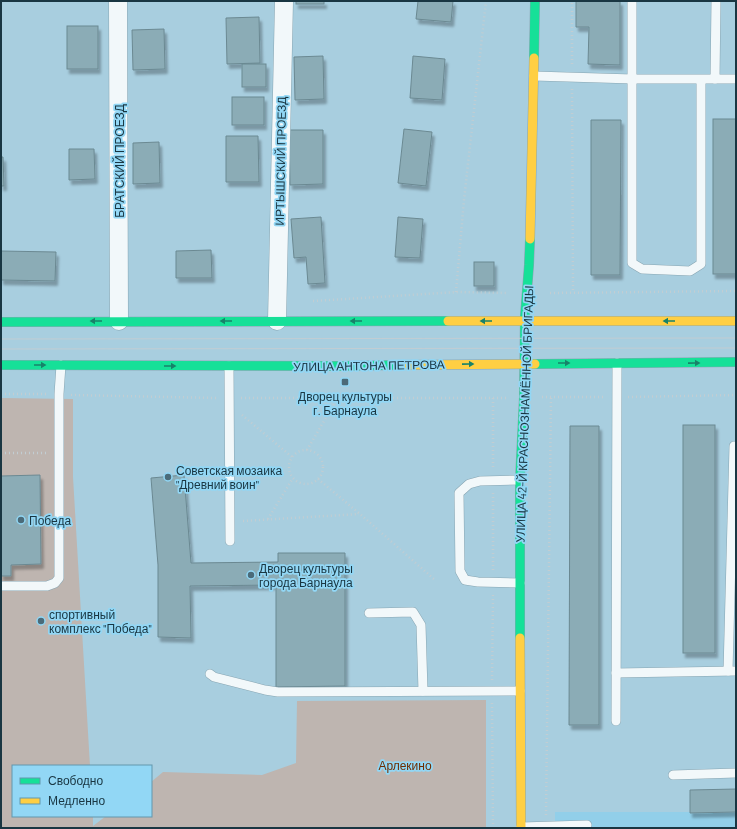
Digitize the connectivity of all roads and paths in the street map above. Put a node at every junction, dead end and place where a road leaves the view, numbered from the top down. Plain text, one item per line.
1 (118, 1) edge
2 (284, 1) edge
3 (486, 1) edge
4 (535, 1) edge
5 (572, 1) edge
6 (632, 1) edge
7 (716, 1) edge
8 (534, 76) junction
9 (572, 77) junction
10 (633, 79) junction
11 (715, 79) junction
12 (736, 79) edge
13 (701, 80) junction
14 (736, 291) edge
15 (510, 293) dead end
16 (550, 293) dead end
17 (573, 293) junction
18 (276, 321) junction
19 (525, 321) junction
20 (736, 321) edge
21 (1, 322) edge
22 (119, 322) junction
23 (736, 362) edge
24 (617, 363) junction
25 (525, 364) junction
26 (1, 365) edge
27 (61, 365) junction
28 (229, 366) junction
29 (1, 394) edge
30 (60, 394) junction
31 (736, 395) edge
32 (538, 397) dead end
33 (551, 397) junction
34 (617, 397) junction
35 (337, 398) junction
36 (493, 398) junction
37 (508, 398) dead end
38 (229, 401) junction
39 (734, 446) dead end
40 (307, 450) junction
41 (1, 453) edge
42 (60, 453) junction
43 (292, 457) junction
44 (293, 478) junction
45 (318, 479) junction
46 (493, 480) junction
47 (520, 480) junction
48 (360, 514) junction
49 (268, 519) junction
50 (230, 522) junction
51 (230, 541) dead end
52 (435, 580) dead end
53 (493, 582) junction
54 (520, 583) junction
55 (1, 586) edge
56 (369, 613) dead end
57 (732, 671) edge
58 (616, 673) junction
59 (210, 674) dead end
60 (423, 691) junction
61 (520, 691) junction
62 (492, 692) junction
63 (616, 721) dead end
64 (736, 774) edge
65 (673, 775) dead end
66 (587, 825) dead end
67 (546, 826) junction
68 (521, 827) edge
69 (492, 828) edge

1 - 22 street, БРАТСКИЙ ПРОЕЗД
2 - 18 street, ИРТЫШСКИЙ ПРОЕЗД
3 - 15 path
4 - 8 main road, УЛИЦА 42-Й КРАСНОЗНАМЁННОЙ БРИГАДЫ
5 - 9 path
6 - 10 lane
7 - 11 lane
8 - 9 lane
8 - 19 main road, УЛИЦА 42-Й КРАСНОЗНАМЁННОЙ БРИГАДЫ
9 - 10 lane
9 - 17 path
10 - 13 lane
10 - 13 lane
11 - 12 lane
11 - 13 lane
14 - 17 path
16 - 17 path
19 -> 18 main road
18 -> 22 main road
20 -> 19 main road
19 - 25 main road, УЛИЦА 42-Й КРАСНОЗНАМЁННОЙ БРИГАДЫ
22 -> 21 main road
24 -> 23 main road, УЛИЦА АНТОНА ПЕТРОВА
25 -> 24 main road, УЛИЦА АНТОНА ПЕТРОВА
24 - 34 lane
28 -> 25 main road, УЛИЦА АНТОНА ПЕТРОВА
25 - 47 main road, УЛИЦА 42-Й КРАСНОЗНАМЁННОЙ БРИГАДЫ
26 -> 27 main road, УЛИЦА АНТОНА ПЕТРОВА
27 -> 28 main road, УЛИЦА АНТОНА ПЕТРОВА
27 - 30 lane
28 - 38 lane
29 - 30 path
30 - 38 path
30 - 42 lane
31 - 34 path
32 - 33 path
33 - 34 path
33 - 67 path
34 - 58 lane
35 - 36 path
35 - 38 path
35 - 40 path
36 - 37 path
36 - 46 path
38 - 43 path
38 - 50 lane
39 - 57 lane
40 - 43 path
40 - 45 path
41 - 42 path
42 - 55 lane
43 - 44 path
44 - 45 path
44 - 49 path
45 - 48 path
46 - 47 lane
46 - 53 path
46 - 53 lane
47 - 54 main road, УЛИЦА 42-Й КРАСНОЗНАМЁННОЙ БРИГАДЫ
48 - 49 path
48 - 52 path
49 - 50 path
50 - 51 lane
53 - 54 lane
53 - 62 path
54 - 61 main road, УЛИЦА 42-Й КРАСНОЗНАМЁННОЙ БРИГАДЫ
56 - 60 lane
57 - 58 lane
58 - 63 lane
59 - 60 lane
60 - 62 lane
61 - 62 lane
61 - 68 main road, УЛИЦА 42-Й КРАСНОЗНАМЁННОЙ БРИГАДЫ
62 - 69 path
64 - 65 lane
66 - 67 lane
67 - 68 lane

